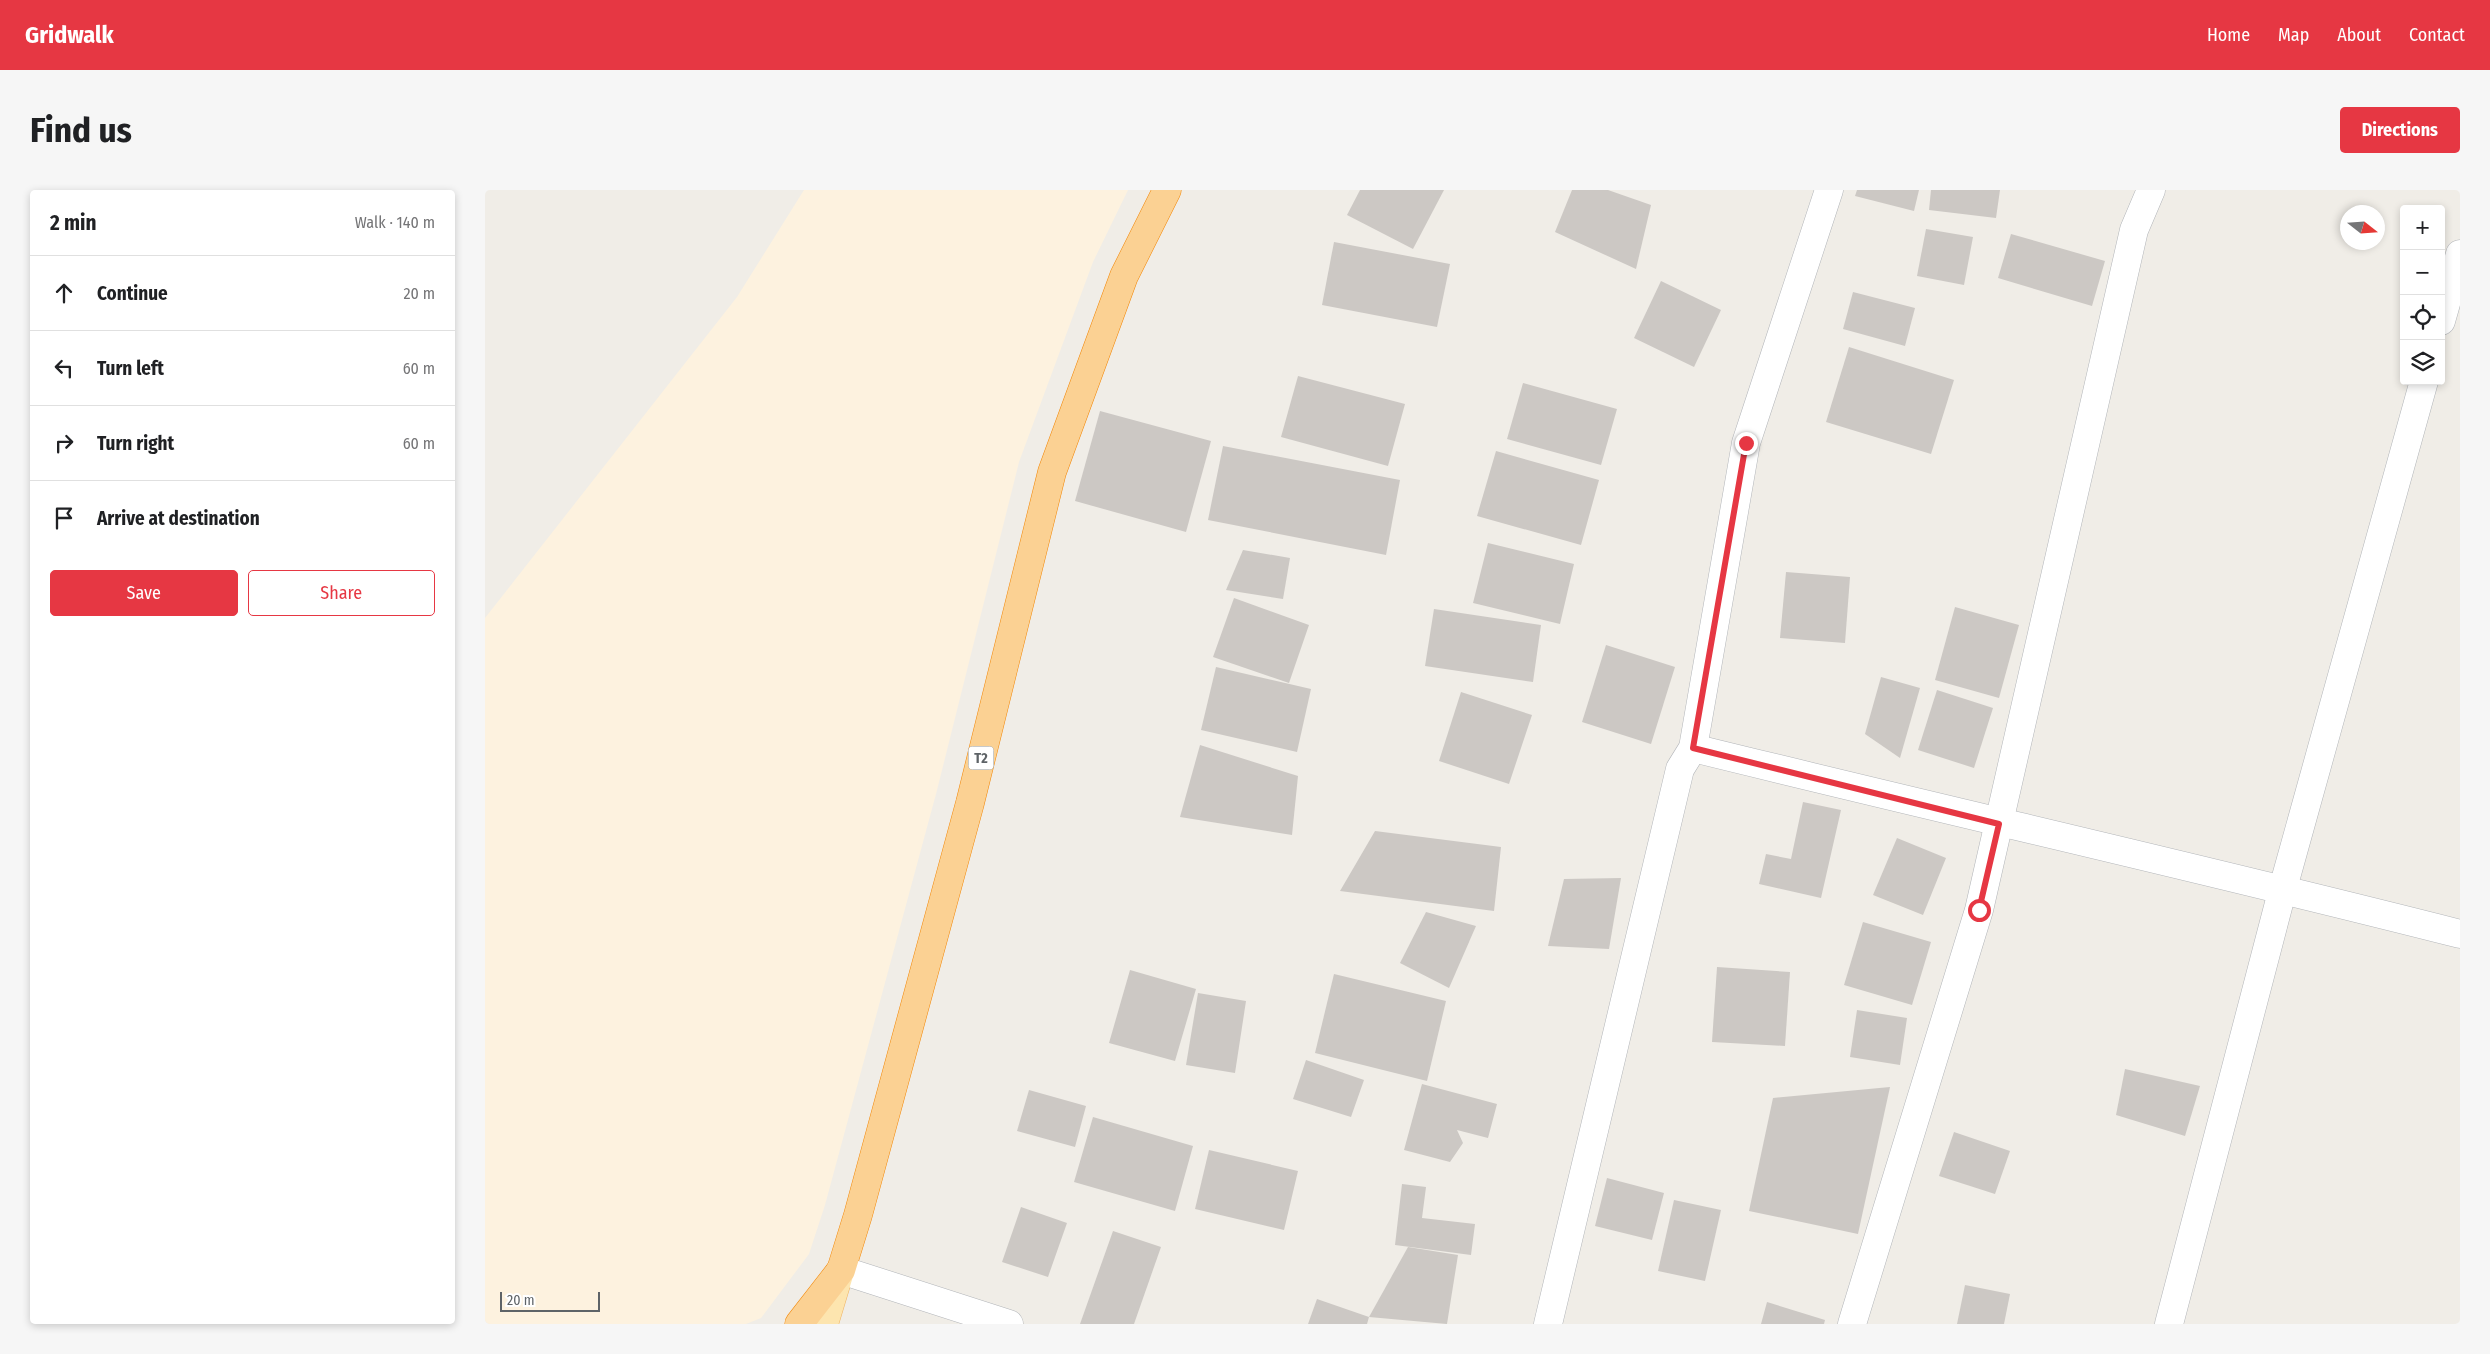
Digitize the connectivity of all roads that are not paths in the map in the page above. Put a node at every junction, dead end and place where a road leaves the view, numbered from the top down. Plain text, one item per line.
1 (1167, 190) edge
2 (1829, 190) edge
3 (2151, 190) edge
4 (2460, 254) edge
5 (2445, 307) edge
6 (2424, 385) edge
7 (1693, 748) junction
8 (1999, 824) junction
9 (2283, 888) junction
10 (2460, 934) edge
11 (841, 1270) junction
12 (799, 1324) edge
13 (824, 1324) edge
14 (1009, 1324) edge
15 (1548, 1324) edge
16 (1852, 1324) edge
17 (2169, 1324) edge

1 - 11 highway, T2
2 - 7 street
3 - 8 street
4 - 5 street
6 - 9 street
7 - 8 street
7 - 15 street
8 - 9 street
8 - 16 street
9 - 10 street
9 - 17 street
11 - 12 highway, T2
11 - 13 main road
11 - 14 street

